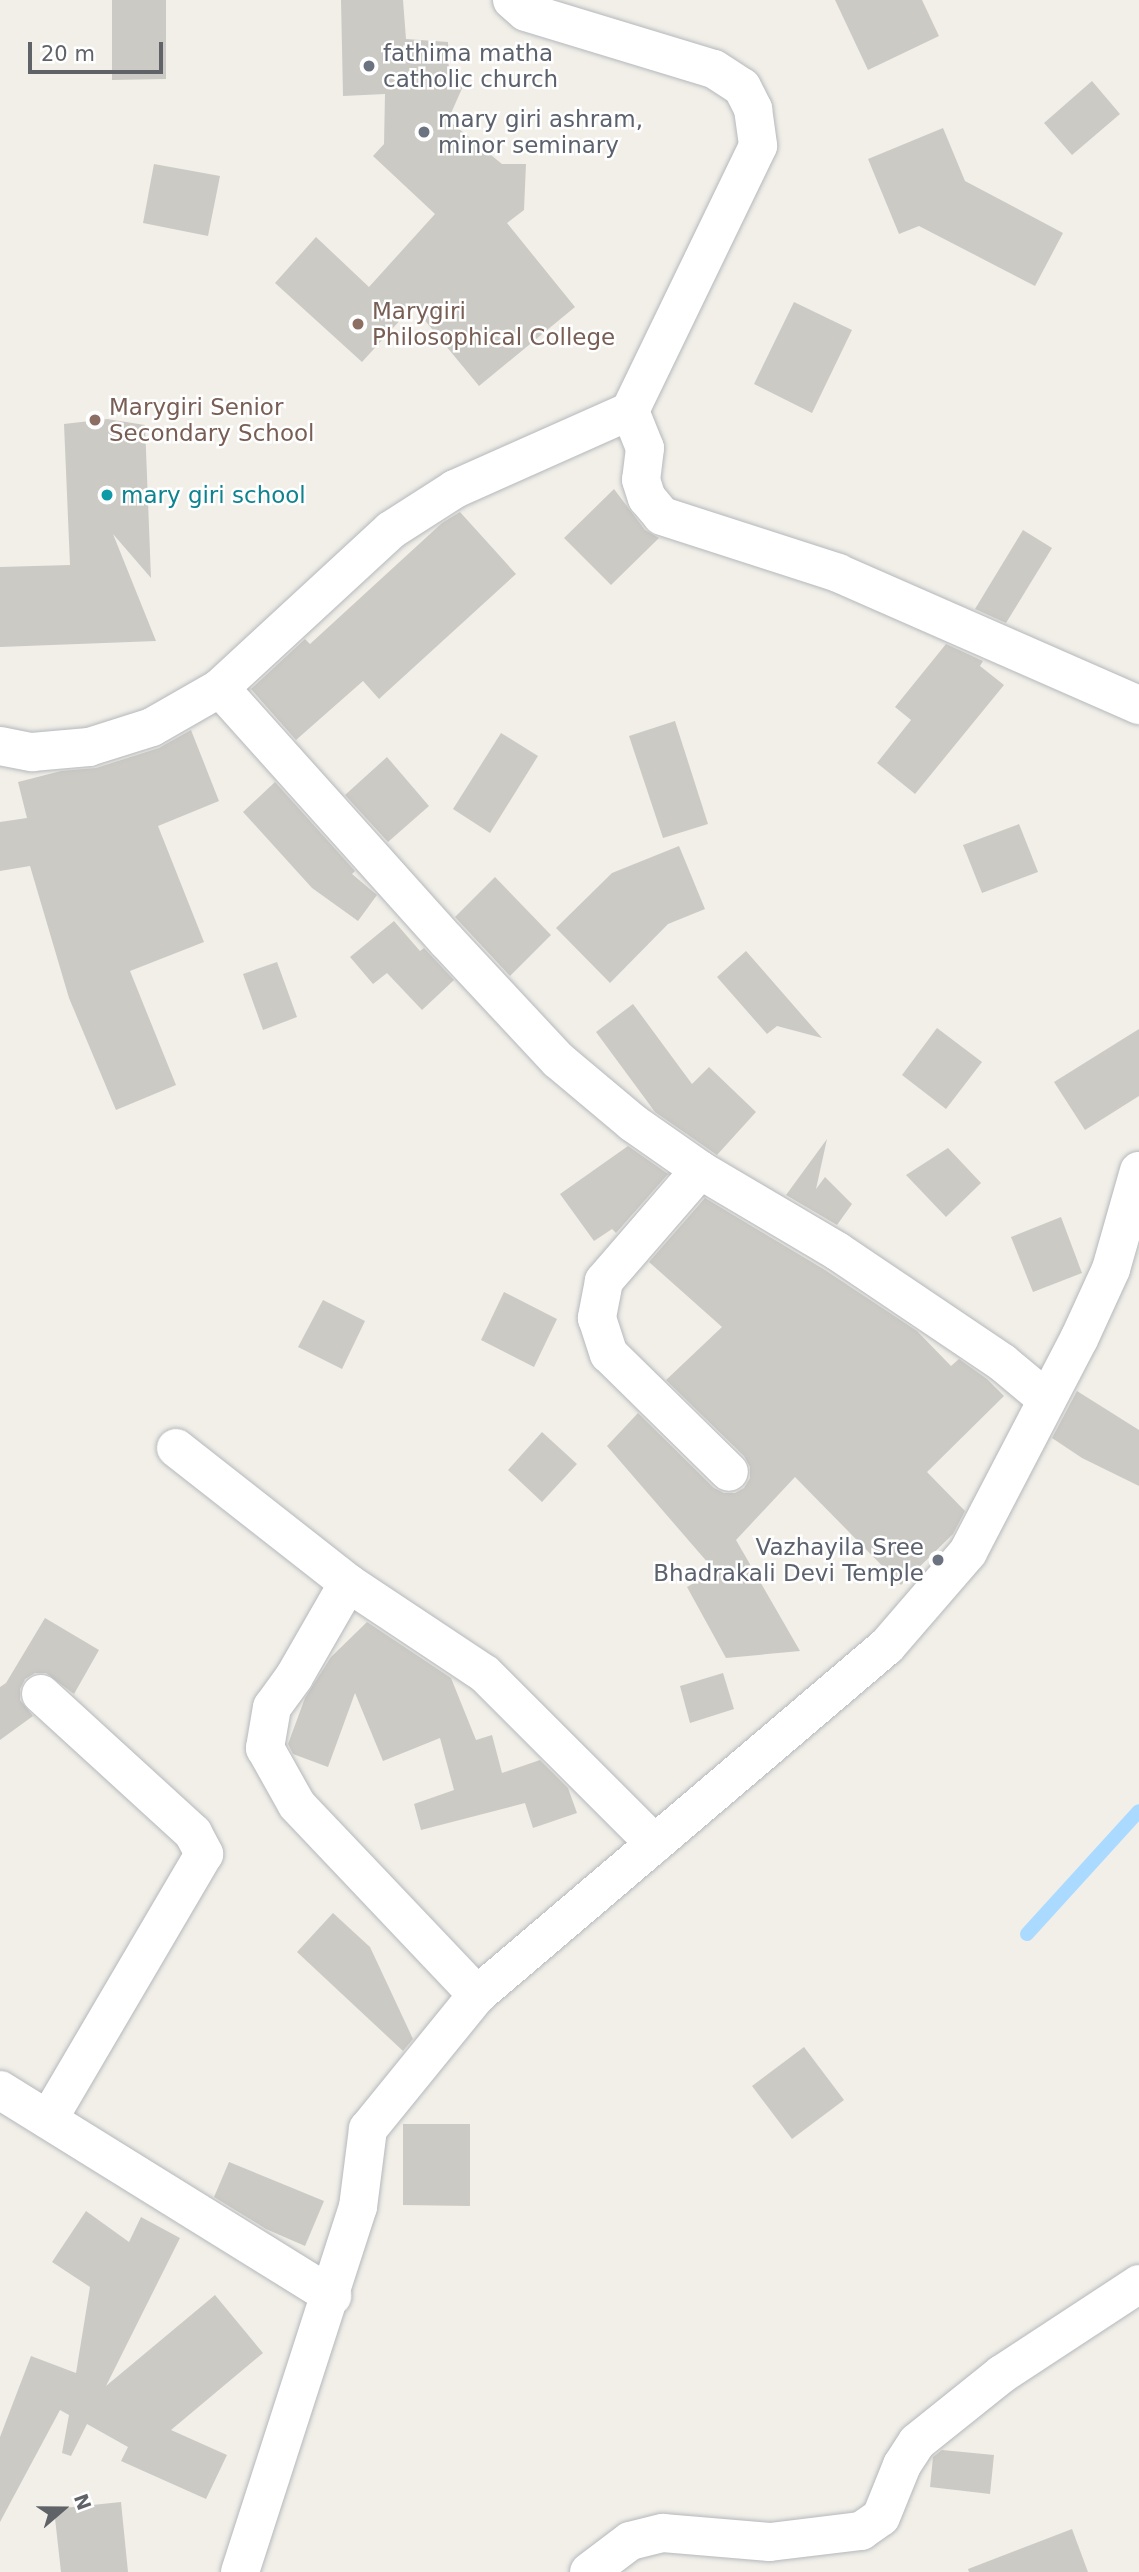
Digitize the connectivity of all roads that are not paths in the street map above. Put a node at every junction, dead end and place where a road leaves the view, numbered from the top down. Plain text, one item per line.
1 (512, 0) edge
2 (630, 411) junction
3 (220, 688) junction
4 (1139, 705) edge
5 (0, 746) edge
6 (700, 1170) junction
7 (1139, 1171) edge
8 (1046, 1399) junction
9 (176, 1448) dead end
10 (729, 1472) dead end
11 (348, 1583) junction
12 (41, 1694) dead end
13 (655, 1844) junction
14 (478, 1995) junction
15 (0, 2090) edge
16 (48, 2120) junction
17 (1139, 2284) edge
18 (332, 2296) junction
19 (240, 2572) edge
20 (589, 2572) edge

1 - 2 street
2 - 3 street
2 - 4 street
3 - 5 street
3 - 6 street
6 - 8 street
6 - 10 street
7 - 8 street
8 - 13 street
9 - 11 street
11 - 13 street
11 - 14 street
12 - 16 street
13 - 14 street
14 - 18 street
15 - 16 street
16 - 18 street
17 - 20 street
18 - 19 street

